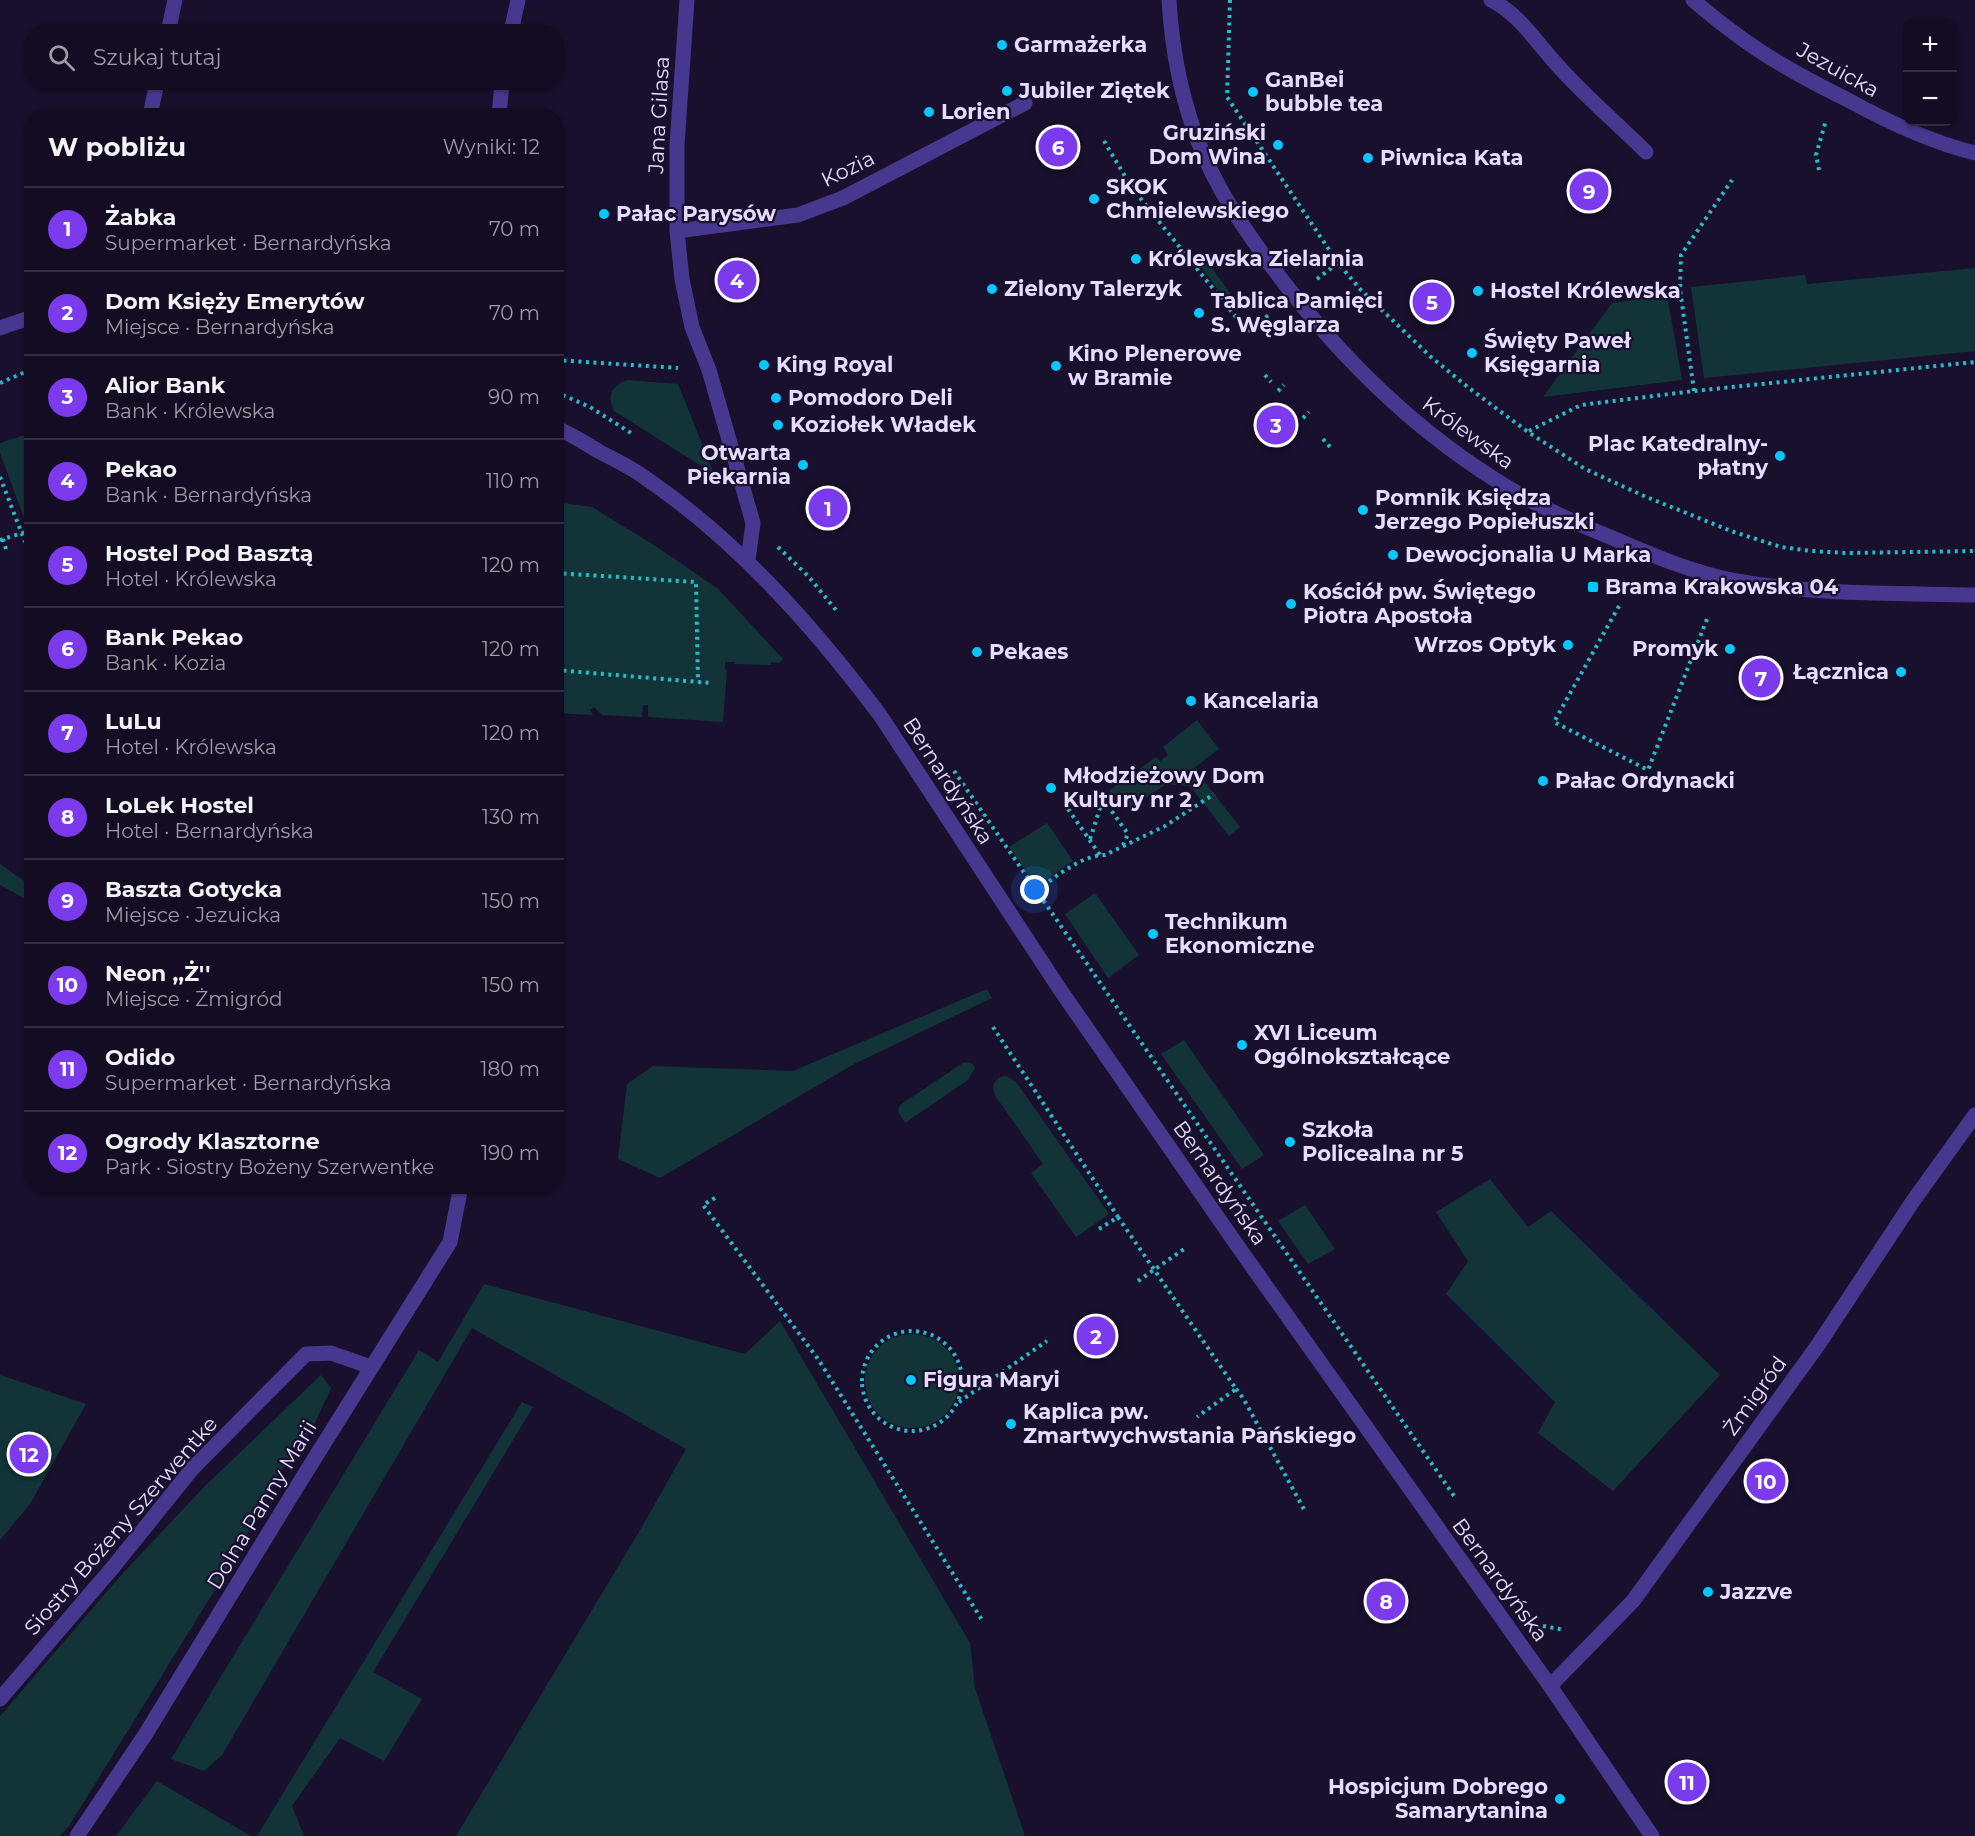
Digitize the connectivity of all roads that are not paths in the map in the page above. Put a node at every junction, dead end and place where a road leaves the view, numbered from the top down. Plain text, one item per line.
1 (175, 0) edge
2 (518, 0) edge
3 (687, 0) edge
4 (1169, 0) edge
5 (1491, 0) edge
6 (1693, 0) edge
7 (170, 24) edge
8 (514, 24) edge
9 (155, 90) edge
10 (501, 90) edge
11 (1025, 104) dead end
12 (152, 108) edge
13 (500, 108) edge
14 (1646, 152) dead end
15 (1975, 153) edge
16 (677, 231) junction
17 (24, 320) edge
18 (0, 328) edge
19 (564, 432) edge
20 (748, 560) junction
21 (1975, 595) edge
22 (1975, 1115) edge
23 (459, 1194) edge
24 (371, 1367) junction
25 (1550, 1686) junction
26 (0, 1699) edge
27 (77, 1836) edge
28 (1652, 1836) edge

1 - 7 street
2 - 8 street
3 - 16 street, Jana Gilasa
4 - 21 street, Królewska
5 - 14 street
6 - 15 street, Jezuicka
9 - 12 street
10 - 13 street
11 - 16 street, Kozia
16 - 20 street
17 - 18 street
19 - 20 street, Bernardyńska
20 - 25 street, Bernardyńska
22 - 25 street, Żmigród
23 - 24 street, Dolna Panny Marii
24 - 26 street, Siostry Bożeny Szerwentke
24 - 27 street, Dolna Panny Marii
25 - 28 street, Bernardyńska

